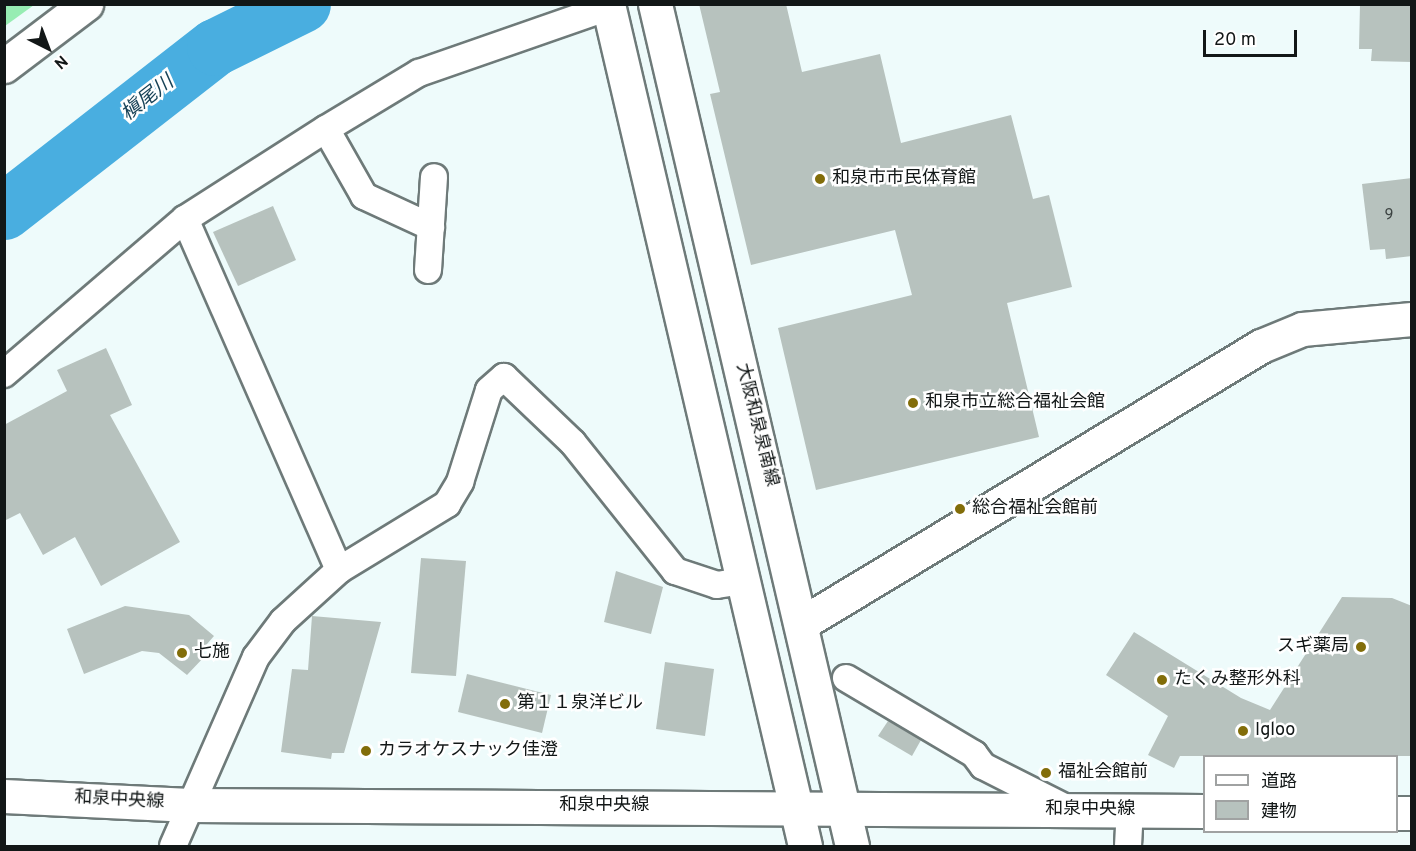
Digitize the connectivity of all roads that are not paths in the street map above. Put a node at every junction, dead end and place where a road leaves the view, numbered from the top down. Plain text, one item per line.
1 (86, 4) edge
2 (655, 4) edge
3 (608, 6) edge
4 (4, 66) edge
5 (326, 129) junction
6 (434, 177) dead end
7 (185, 219) junction
8 (431, 226) junction
9 (428, 270) dead end
10 (1412, 319) edge
11 (4, 374) edge
12 (339, 570) junction
13 (743, 581) junction
14 (804, 622) junction
15 (846, 678) dead end
16 (4, 796) edge
17 (190, 805) junction
18 (796, 808) junction
19 (845, 808) junction
20 (1071, 810) junction
21 (1130, 811) junction
22 (1203, 811) edge
23 (173, 846) edge
24 (805, 846) edge
25 (852, 846) edge
26 (1128, 846) edge

1 - 4 street
2 - 14 street, 大阪和泉泉南線
3 - 5 street
3 - 13 street
5 - 7 street
5 - 8 street
6 - 8 street
7 - 11 street
7 - 12 street
8 - 9 street
10 - 14 street
12 - 13 street
12 - 17 street
13 - 18 street
14 - 19 street, 大阪和泉泉南線
15 - 20 street
16 - 17 street, 和泉中央線
17 - 18 street, 和泉中央線
17 - 23 street
18 - 19 street, 和泉中央線
18 - 24 street
19 - 20 street, 和泉中央線
19 - 25 street, 大阪和泉泉南線
20 - 21 street, 和泉中央線
21 - 22 street, 和泉中央線
21 - 26 street

